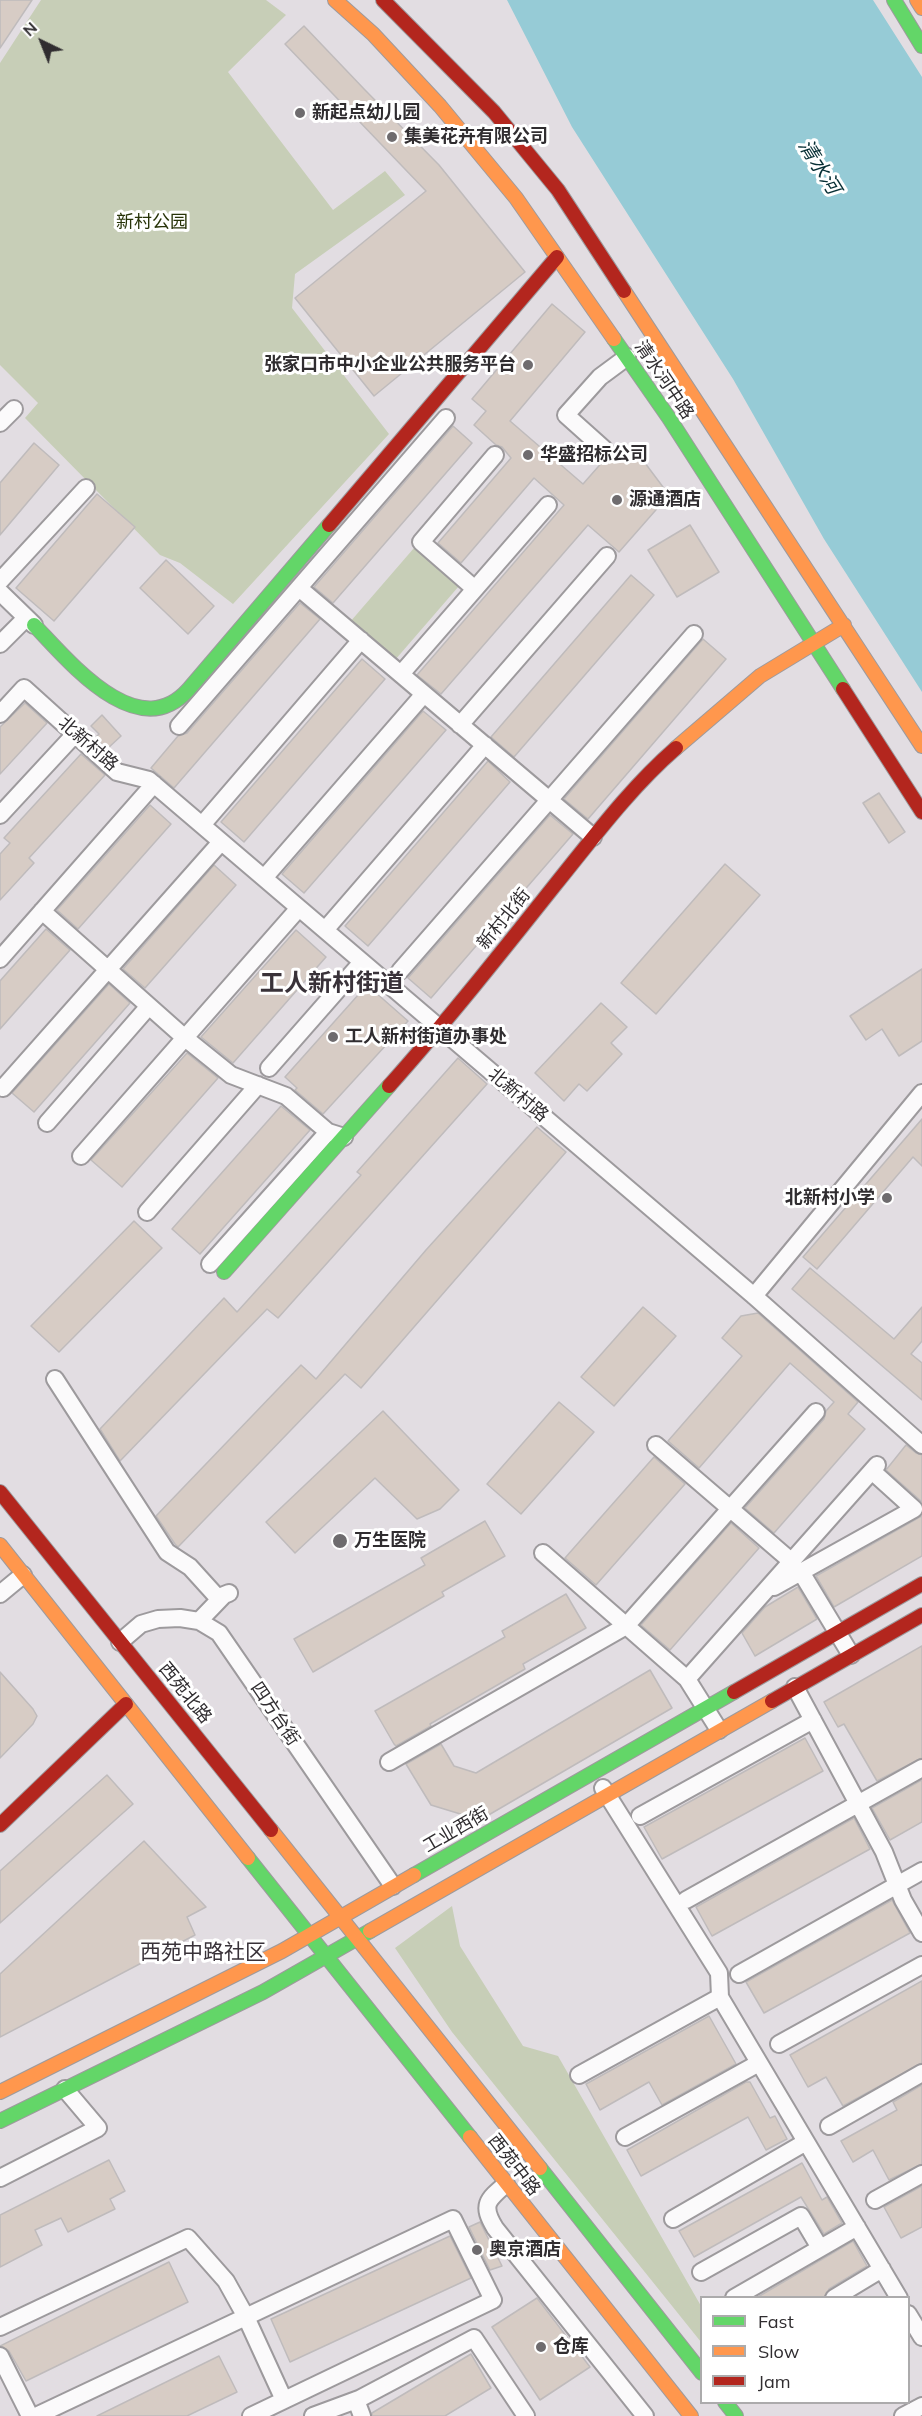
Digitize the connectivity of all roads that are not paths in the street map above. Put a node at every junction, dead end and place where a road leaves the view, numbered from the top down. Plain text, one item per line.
1 (335, 0) edge
2 (383, 0) edge
3 (894, 0) edge
4 (917, 0) edge
5 (922, 8) edge
6 (922, 46) edge
7 (557, 257) junction
8 (627, 357) junction
9 (14, 409) dead end
10 (446, 418) dead end
11 (0, 423) edge
12 (604, 449) dead end
13 (495, 455) dead end
14 (86, 488) dead end
15 (548, 505) dead end
16 (607, 556) dead end
17 (0, 581) edge
18 (299, 588) junction
19 (475, 589) junction
20 (0, 592) edge
21 (30, 622) junction
22 (844, 625) junction
23 (694, 633) dead end
24 (361, 640) junction
25 (813, 643) junction
26 (0, 644) edge
27 (401, 674) junction
28 (424, 694) junction
29 (0, 714) edge
30 (460, 725) junction
31 (179, 726) dead end
32 (75, 734) junction
33 (484, 745) junction
34 (922, 746) edge
35 (154, 784) junction
36 (549, 800) junction
37 (922, 812) edge
38 (0, 815) edge
39 (202, 825) junction
40 (593, 837) junction
41 (221, 842) junction
42 (264, 878) junction
43 (299, 908) junction
44 (42, 911) junction
45 (325, 930) junction
46 (0, 959) edge
47 (362, 962) junction
48 (108, 970) junction
49 (400, 971) dead end
50 (148, 1006) junction
51 (440, 1028) junction
52 (185, 1038) junction
53 (269, 1068) dead end
54 (258, 1085) junction
55 (3, 1088) dead end
56 (922, 1093) edge
57 (46, 1123) dead end
58 (336, 1134) junction
59 (81, 1156) dead end
60 (147, 1212) dead end
61 (217, 1268) dead end
62 (754, 1296) junction
63 (55, 1379) dead end
64 (816, 1412) dead end
65 (656, 1445) dead end
66 (922, 1445) edge
67 (0, 1492) edge
68 (731, 1508) junction
69 (0, 1545) edge
70 (543, 1553) dead end
71 (796, 1567) junction
72 (23, 1575) junction
73 (922, 1584) edge
74 (0, 1594) edge
75 (922, 1615) edge
76 (199, 1621) junction
77 (626, 1626) junction
78 (837, 1632) junction
79 (120, 1642) junction
80 (851, 1655) junction
81 (687, 1679) junction
82 (795, 1687) junction
83 (126, 1704) junction
84 (705, 1708) junction
85 (813, 1720) junction
86 (718, 1730) junction
87 (389, 1762) dead end
88 (922, 1768) edge
89 (593, 1772) junction
90 (607, 1795) junction
91 (859, 1804) junction
92 (640, 1816) dead end
93 (0, 1825) edge
94 (922, 1871) edge
95 (897, 1884) junction
96 (393, 1886) junction
97 (686, 1900) dead end
98 (341, 1918) junction
99 (922, 1933) edge
100 (310, 1935) junction
101 (358, 1939) junction
102 (326, 1957) junction
103 (922, 1965) edge
104 (739, 1974) dead end
105 (720, 1997) junction
106 (779, 2044) dead end
107 (759, 2064) junction
108 (922, 2073) edge
109 (579, 2075) dead end
110 (65, 2089) junction
111 (0, 2092) edge
112 (0, 2121) edge
113 (829, 2126) dead end
114 (625, 2137) dead end
115 (806, 2142) junction
116 (922, 2174) edge
117 (0, 2178) edge
118 (506, 2184) junction
119 (875, 2200) dead end
120 (673, 2219) dead end
121 (856, 2227) junction
122 (820, 2248) junction
123 (882, 2269) junction
124 (701, 2272) dead end
125 (737, 2296) edge
126 (837, 2296) edge
127 (898, 2296) edge
128 (910, 2316) edge
129 (246, 2317) junction
130 (0, 2327) edge
131 (922, 2337) edge
132 (0, 2356) edge
133 (700, 2370) edge
134 (284, 2400) junction
135 (726, 2404) edge
136 (922, 2406) edge
137 (359, 2408) edge
138 (639, 2414) edge
139 (30, 2416) edge
140 (36, 2416) edge
141 (250, 2416) edge
142 (313, 2416) edge
143 (526, 2416) edge
144 (691, 2416) edge
145 (735, 2416) edge
146 (903, 2416) edge

1 - 7 main road, 清水河中路
2 - 22 main road, 清水河中路
3 - 6 main road
4 - 5 main road
7 - 8 main road, 清水河中路
7 - 21 main road
8 - 12 street
8 - 25 main road, 清水河中路
9 - 11 street
10 - 18 street
13 - 19 street
14 - 17 street
15 - 19 street
16 - 30 street
18 - 24 street
18 - 31 street
19 - 27 street
20 - 21 street
21 - 26 street
22 - 25 main road, 新村北街
22 - 34 main road, 清水河中路
23 - 36 street
24 - 27 street
24 - 39 street
25 - 37 main road, 清水河中路
25 - 40 main road, 新村北街
27 - 28 street
28 - 30 street
28 - 42 street
29 - 32 street, 北新村路
30 - 33 street
32 - 35 street, 北新村路
32 - 38 street
33 - 36 street
33 - 45 street
35 - 39 street, 北新村路
35 - 44 street
36 - 40 street
36 - 49 street
39 - 41 street, 北新村路
40 - 51 main road, 新村北街
41 - 42 street, 北新村路
41 - 48 street
42 - 43 street, 北新村路
43 - 45 street, 北新村路
43 - 52 street
44 - 46 street
44 - 48 street
45 - 47 street, 北新村路
47 - 51 street, 北新村路
47 - 53 street
48 - 50 street
48 - 55 street
50 - 52 street
50 - 57 street
51 - 58 main road, 新村北街
51 - 62 street, 北新村路
52 - 54 street
52 - 59 street
54 - 58 street
54 - 60 street
56 - 62 street
58 - 61 street
62 - 66 street, 北新村路
63 - 76 street
64 - 68 street
65 - 68 street
67 - 79 main road, 西苑北路
68 - 71 street
68 - 77 street
69 - 72 main road
70 - 77 street
71 - 71 street
71 - 78 street
71 - 81 street
72 - 74 street
72 - 83 main road
73 - 78 main road, 工业西街
75 - 80 main road
76 - 79 street, 四方台街
76 - 96 street, 四方台街
77 - 81 street
77 - 87 street
78 - 80 street
78 - 84 main road, 工业西街
79 - 98 main road, 西苑北路
80 - 82 main road
81 - 84 street
82 - 85 street
82 - 86 main road
83 - 93 main road
83 - 100 main road
84 - 86 street
84 - 89 main road, 工业西街
85 - 91 street
85 - 92 street
86 - 90 main road
88 - 91 street
89 - 90 street
89 - 96 main road, 工业西街
90 - 101 main road
90 - 105 street
91 - 95 street
91 - 97 street
94 - 95 street
95 - 99 street
95 - 104 street
96 - 98 main road, 工业西街
98 - 100 main road, 工业西街
98 - 101 main road, 西苑中路
100 - 102 main road, 西苑中路
100 - 111 main road, 工业西街
101 - 102 main road
101 - 133 main road, 西苑中路
102 - 110 main road
102 - 118 main road, 西苑中路
103 - 106 street
105 - 107 street
105 - 109 street
107 - 114 street
107 - 115 street
108 - 113 street
110 - 112 main road
110 - 117 street
115 - 120 street
115 - 121 street
116 - 119 street
118 - 138 street
118 - 144 main road, 西苑中路
121 - 122 street
121 - 123 street
122 - 124 street
122 - 125 street
123 - 126 street
123 - 127 street
128 - 131 street
129 - 130 street
129 - 134 street
129 - 134 street
129 - 140 street
132 - 139 street
134 - 141 street
135 - 145 main road
136 - 146 street
137 - 142 street
137 - 143 street

